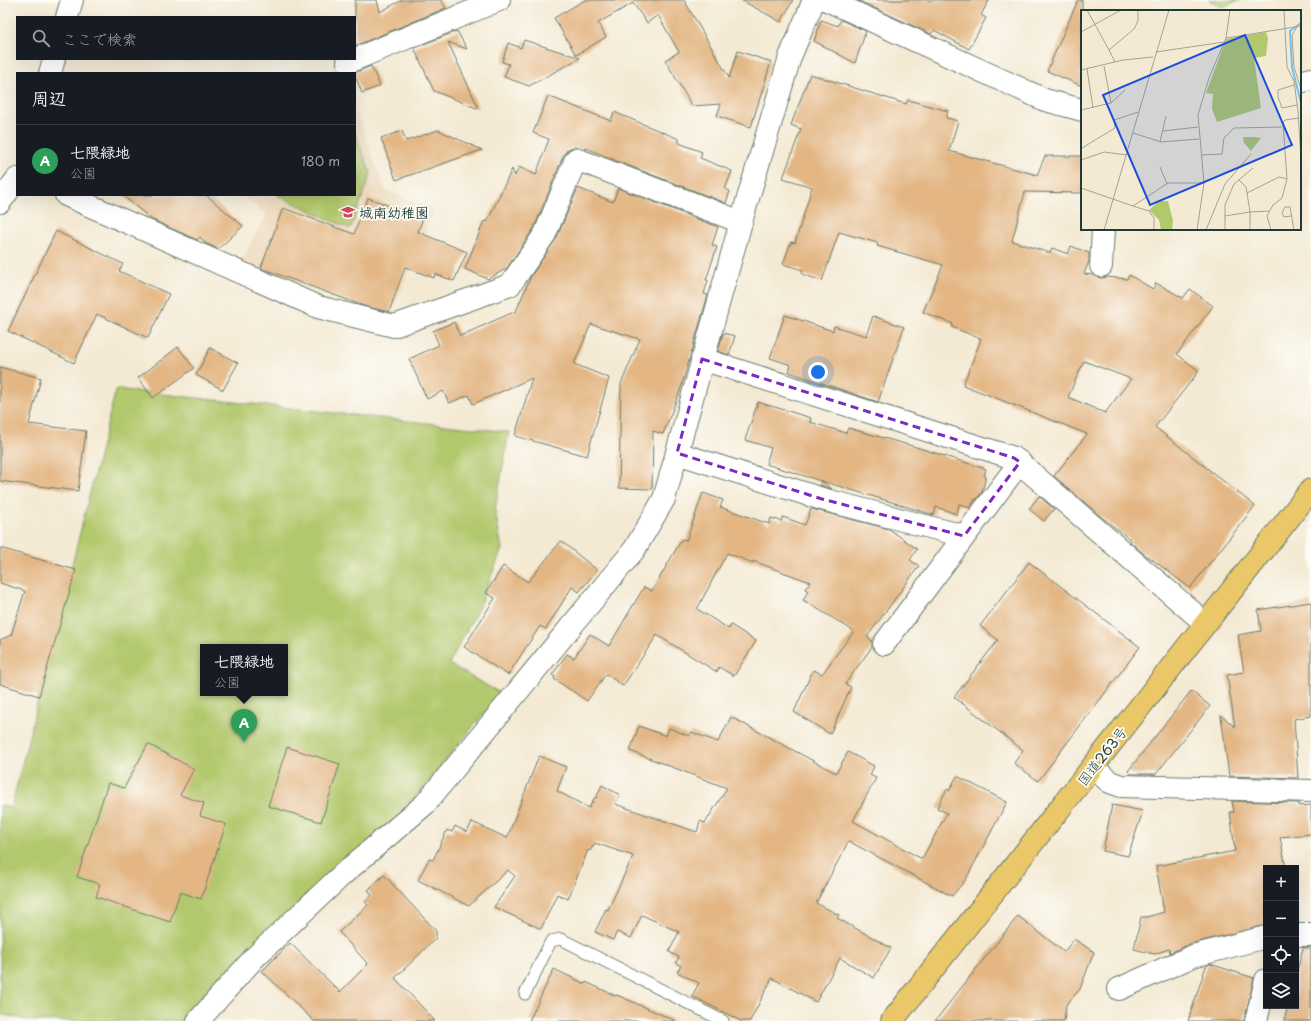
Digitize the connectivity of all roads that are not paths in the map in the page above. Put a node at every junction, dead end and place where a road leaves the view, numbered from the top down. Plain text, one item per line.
1 (72, 0) edge
2 (499, 0) edge
3 (814, 0) edge
4 (827, 0) edge
5 (67, 16) edge
6 (356, 59) edge
7 (54, 60) edge
8 (353, 60) edge
9 (348, 62) dead end
10 (50, 72) edge
11 (1311, 79) edge
12 (1301, 82) edge
13 (1081, 110) edge
14 (16, 180) edge
15 (68, 196) edge
16 (0, 202) edge
17 (741, 222) junction
18 (1103, 230) edge
19 (1101, 266) dead end
20 (702, 359) junction
21 (677, 452) junction
22 (1020, 462) junction
23 (1311, 490) edge
24 (964, 536) junction
25 (1205, 623) junction
26 (884, 644) dead end
27 (1093, 768) junction
28 (1311, 791) edge
29 (1299, 935) edge
30 (1311, 935) edge
31 (1263, 938) edge
32 (1119, 989) dead end
33 (1263, 992) edge
34 (525, 994) dead end
35 (198, 1021) edge
36 (723, 1021) edge
37 (892, 1021) edge
38 (1256, 1021) edge

1 - 5 street
2 - 6 street
3 - 17 street
4 - 13 street
7 - 10 street
8 - 9 street
11 - 12 street
14 - 16 street
15 - 17 street
17 - 20 street
18 - 19 street
20 - 21 street
20 - 22 street
21 - 24 street
21 - 35 street
22 - 24 street
22 - 25 street
23 - 25 highway, 国道263号
24 - 26 street
25 - 27 highway, 国道263号
27 - 28 street
27 - 37 highway, 国道263号
29 - 30 street
31 - 32 street
33 - 38 street
34 - 36 lane

